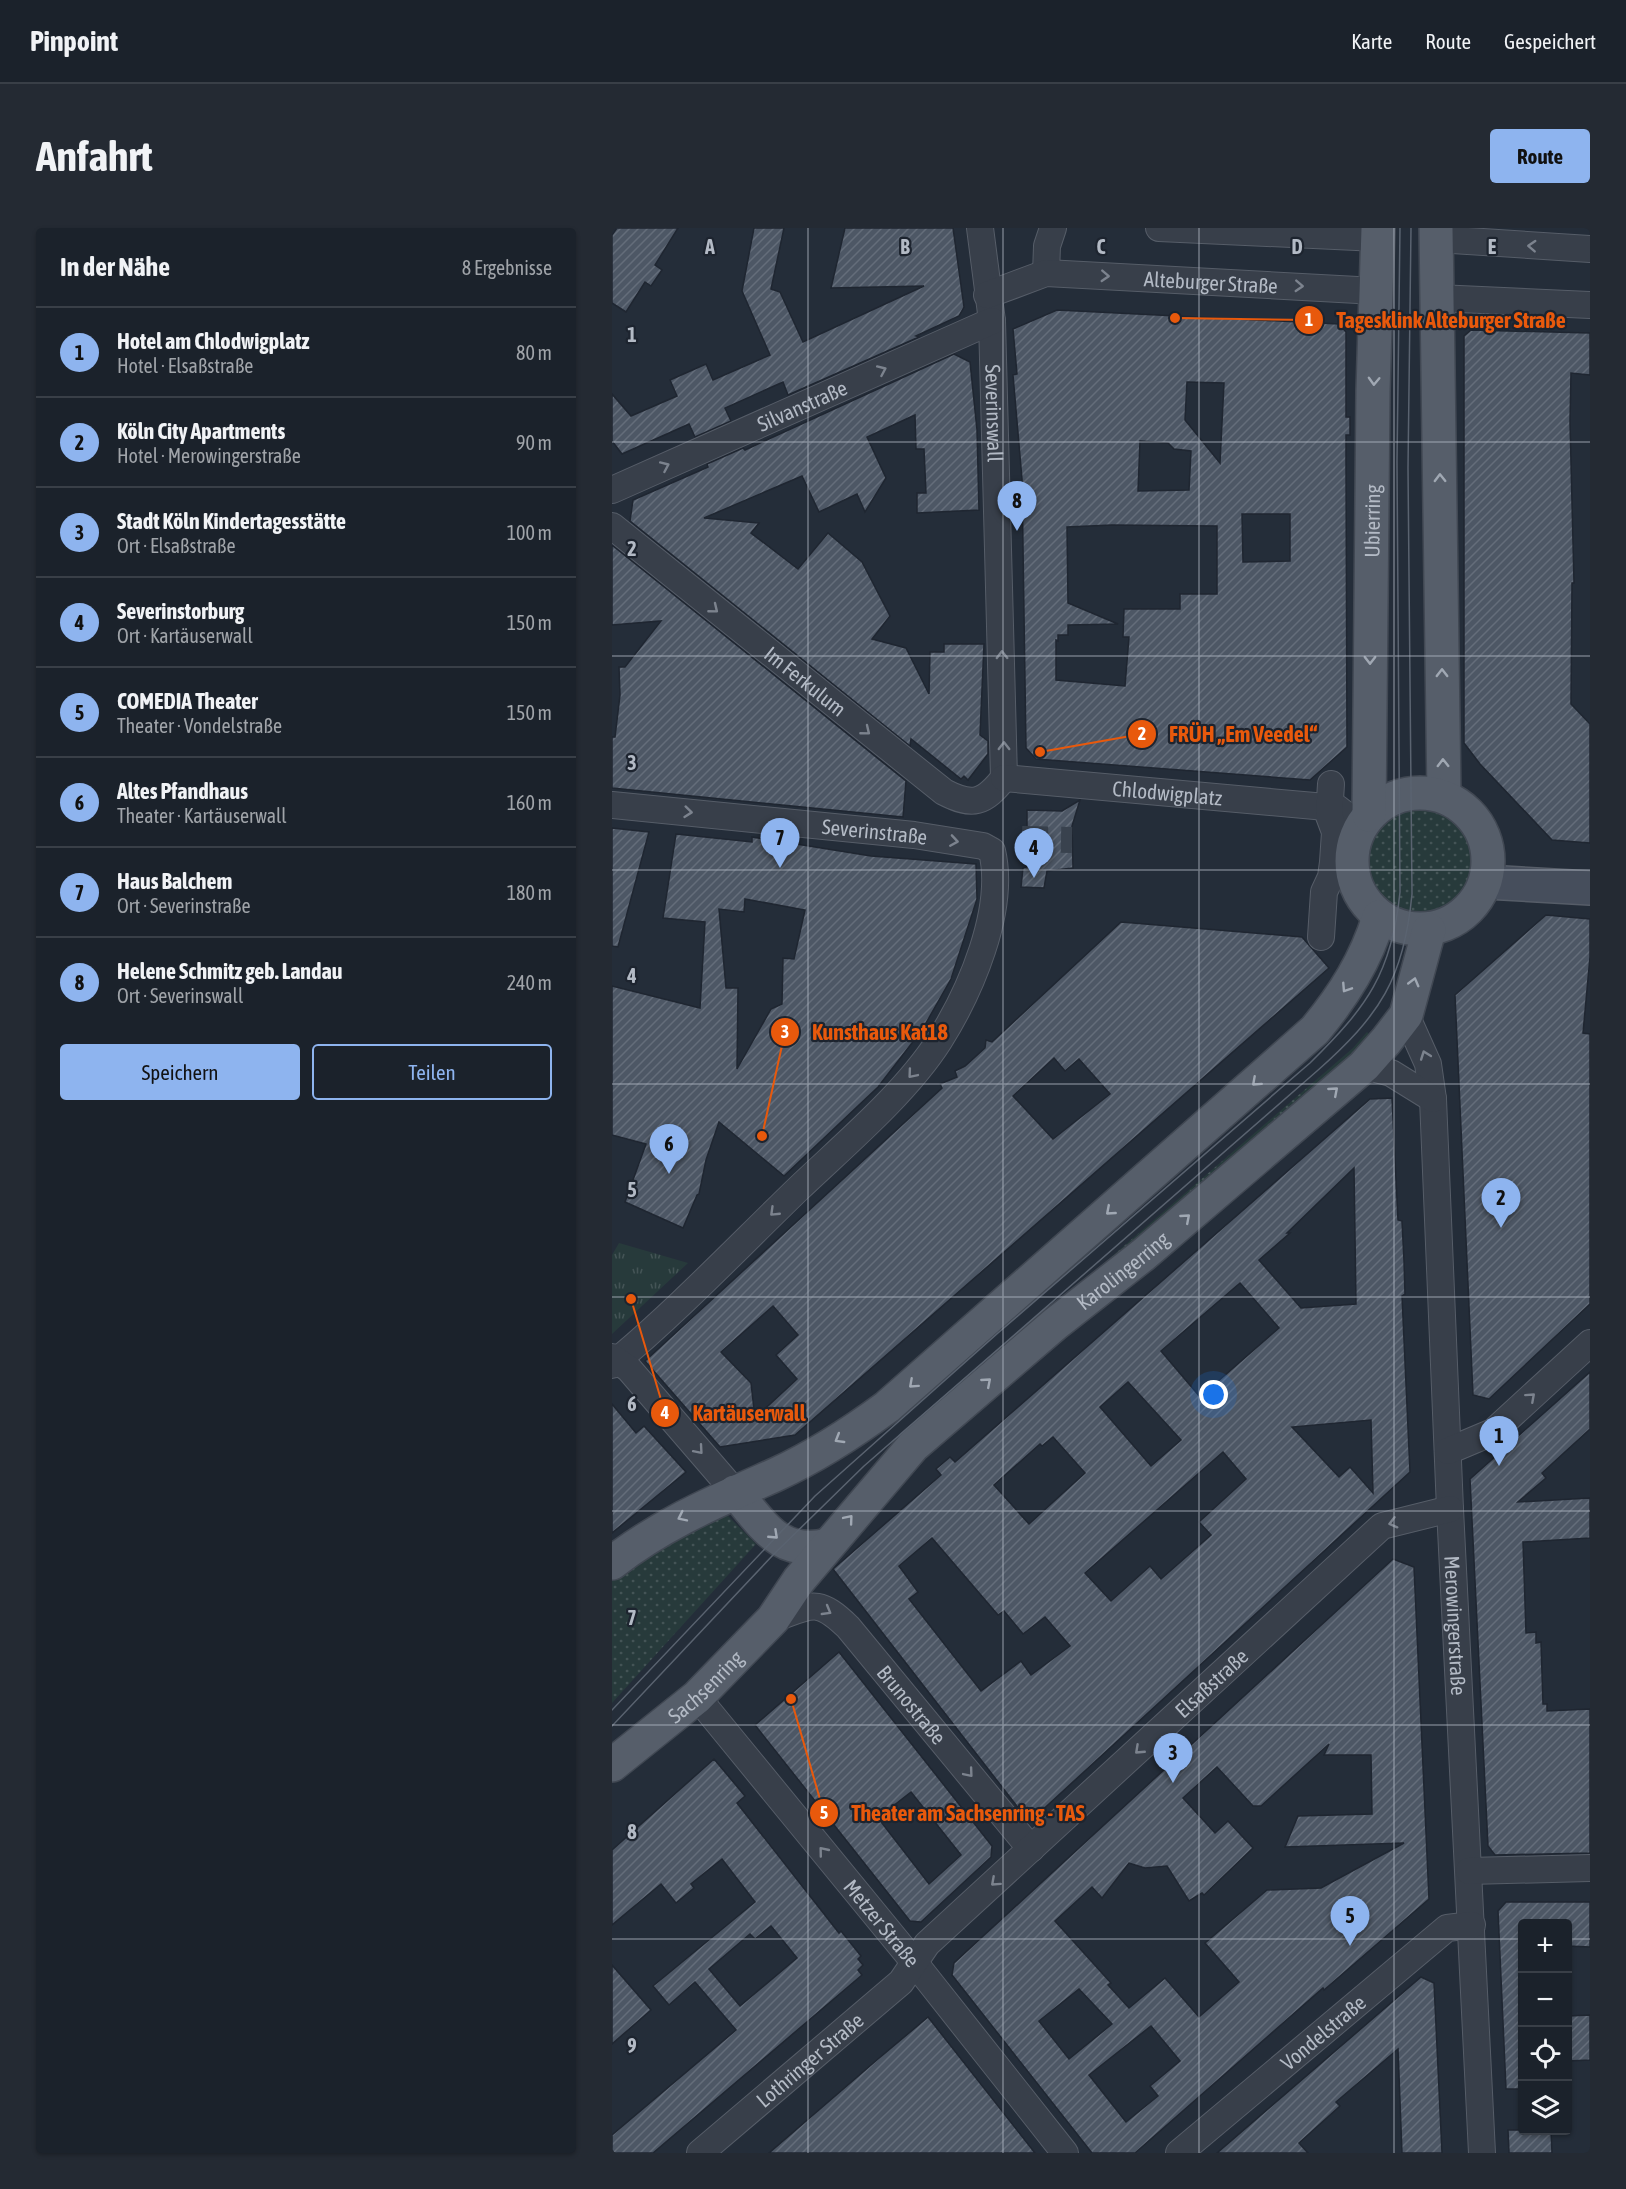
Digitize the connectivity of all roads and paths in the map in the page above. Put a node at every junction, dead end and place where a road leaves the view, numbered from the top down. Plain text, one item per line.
1 (980, 228) edge
2 (1053, 228) edge
3 (1159, 228) edge
4 (1378, 233) edge
5 (1436, 234) edge
6 (1590, 249) edge
7 (1046, 273) junction
8 (1376, 291) junction
9 (987, 295) junction
10 (1437, 298) junction
11 (1590, 305) edge
12 (992, 321) junction
13 (612, 490) edge
14 (612, 526) edge
15 (1004, 778) junction
16 (1331, 796) junction
17 (1444, 796) junction
18 (612, 805) edge
19 (1365, 820) junction
20 (1486, 882) junction
21 (1590, 888) edge
22 (1379, 917) junction
23 (1429, 930) junction
24 (1321, 937) dead end
25 (1406, 1015) junction
26 (1364, 1066) junction
27 (1433, 1100) junction
28 (1590, 1343) edge
29 (614, 1361) edge
30 (1448, 1451) junction
31 (735, 1492) junction
32 (1450, 1509) junction
33 (828, 1545) junction
34 (612, 1563) edge
35 (779, 1608) junction
36 (697, 1697) junction
37 (612, 1765) edge
38 (1031, 1849) junction
39 (1590, 1868) edge
40 (1469, 1871) junction
41 (1472, 1925) junction
42 (914, 1962) junction
43 (700, 2153) edge
44 (1065, 2153) edge
45 (1179, 2153) edge
46 (1482, 2153) edge

1 - 9 street, Severinswall
2 - 7 street
3 - 4 street
4 - 8 main road, Ubierring
6 -> 5 street
5 - 10 main road
7 -> 8 street, Alteburger Straße
7 - 9 street, Alteburger Straße
8 -> 19 main road, Ubierring
9 - 12 street, Severinswall
10 - 11 street
17 -> 10 main road
13 -> 12 street, Silvanstraße
15 -> 12 street, Severinswall
14 -> 15 street, Im Ferkulum
15 - 16 street, Chlodwigplatz
16 - 19 street, Chlodwigplatz
16 - 24 street
17 - 19 main road
17 - 20 main road
18 -> 29 street, Severinstraße
19 - 22 main road
20 - 21 main road
20 - 23 main road
22 - 23 main road
22 -> 31 main road
25 -> 23 main road, Karolingerring
25 - 26 main road, Karolingerring
27 -> 25 street, Merowingerstraße
26 - 27 street
33 -> 26 main road, Karolingerring
27 - 30 street, Merowingerstraße
30 -> 28 street
29 -> 31 street
30 - 32 street, Merowingerstraße
31 -> 33 main road
31 -> 34 main road
32 -> 38 street, Elsaßstraße
32 - 40 street, Merowingerstraße
33 - 35 main road, Karolingerring
35 - 36 main road, Sachsenring
35 -> 38 street, Brunostraße
36 - 37 main road, Sachsenring
42 -> 36 street, Metzer Straße
38 -> 42 street, Elsaßstraße
39 - 40 street
40 - 41 street, Merowingerstraße
41 - 45 street, Vondelstraße
41 - 46 street, Merowingerstraße
42 - 43 street, Lothringer Straße
42 - 44 street, Metzer Straße

